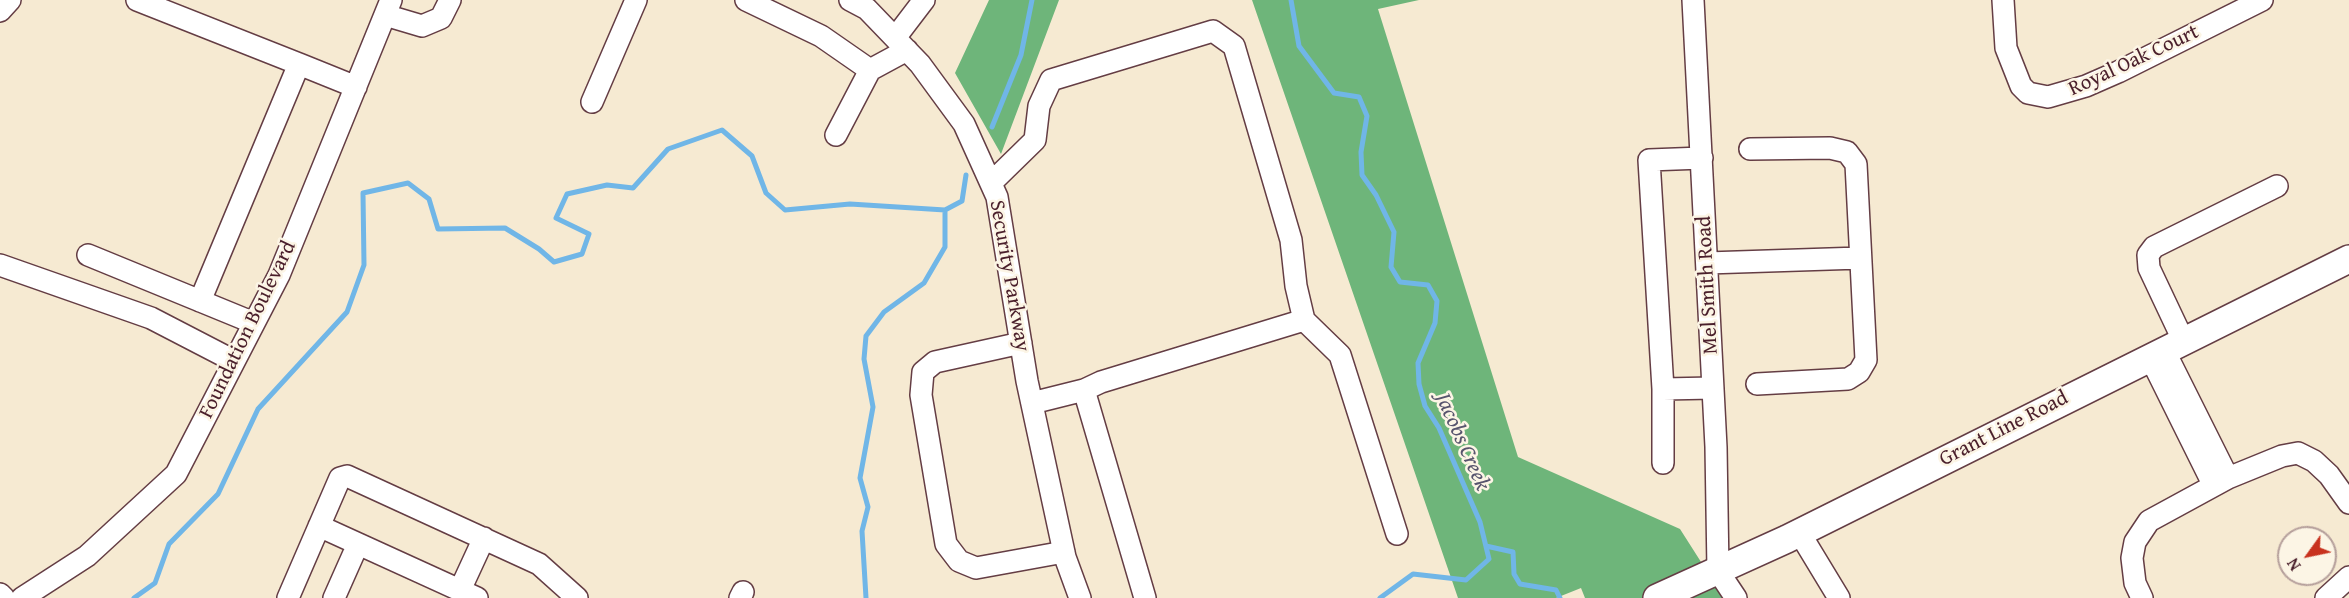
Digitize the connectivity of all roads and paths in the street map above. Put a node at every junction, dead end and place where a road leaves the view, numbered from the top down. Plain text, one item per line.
1 (10, 0) edge
2 (137, 0) edge
3 (450, 0) edge
4 (636, 0) edge
5 (746, 0) edge
6 (850, 0) edge
7 (924, 0) edge
8 (1693, 0) edge
9 (2004, 0) edge
10 (2262, 0) edge
11 (388, 7) edge
12 (0, 11) edge
13 (901, 44) junction
14 (299, 64) junction
15 (870, 70) junction
16 (356, 87) junction
17 (592, 102) dead end
18 (836, 135) dead end
19 (1750, 149) dead end
20 (1702, 158) junction
21 (991, 183) junction
22 (2277, 186) dead end
23 (88, 255) dead end
24 (1860, 258) junction
25 (1707, 263) junction
26 (0, 265) edge
27 (2347, 265) edge
28 (200, 301) junction
29 (1304, 320) junction
30 (254, 323) junction
31 (1021, 343) junction
32 (2166, 349) junction
33 (234, 361) junction
34 (1757, 384) dead end
35 (1663, 388) junction
36 (1713, 388) junction
37 (1084, 390) junction
38 (1032, 403) junction
39 (1663, 463) dead end
40 (2221, 481) junction
41 (2349, 503) edge
42 (319, 526) junction
43 (1799, 532) junction
44 (1397, 534) dead end
45 (484, 538) junction
46 (358, 544) junction
47 (1064, 552) junction
48 (1718, 571) junction
49 (2349, 577) edge
50 (0, 594) edge
51 (469, 594) edge
52 (4, 598) edge
53 (22, 598) edge
54 (288, 598) edge
55 (334, 598) edge
56 (577, 598) edge
57 (1080, 598) edge
58 (1145, 598) edge
59 (1658, 598) edge
60 (1736, 598) edge
61 (1839, 598) edge
62 (2142, 598) edge
63 (2326, 598) edge

1 - 12 street
2 - 14 street
3 - 11 street
4 - 17 street
5 - 15 street
6 - 13 street, Security Parkway
7 - 13 street
8 - 20 street, Mel Smith Road
9 - 10 street, Royal Oak Court
11 - 16 street, Foundation Boulevard
13 - 15 street
13 - 21 street, Security Parkway
14 - 16 street
14 - 28 street
15 - 18 street
16 - 30 street, Foundation Boulevard
19 - 24 street
20 - 25 street, Mel Smith Road
20 - 35 street
21 - 29 street
21 - 31 street, Security Parkway
22 - 32 street
23 - 28 street
24 - 25 street
24 - 34 street
25 - 36 street, Mel Smith Road
26 - 33 street
27 - 32 main road, Grant Line Road
28 - 30 street
29 - 37 street
29 - 44 street
30 - 33 street, Foundation Boulevard
31 - 38 street, Security Parkway
31 - 47 street
32 - 40 street
32 - 43 main road, Grant Line Road
33 - 53 street, Foundation Boulevard
35 - 36 street
35 - 39 street
36 - 48 street, Mel Smith Road
37 - 38 street
37 - 58 street
38 - 47 street, Security Parkway
40 - 41 street
40 - 62 street
42 - 45 street
42 - 46 street
42 - 54 street
43 - 48 main road, Grant Line Road
43 - 61 street
45 - 51 street
45 - 56 street
46 - 51 street
46 - 55 street
47 - 57 street, Security Parkway
48 - 59 main road, Grant Line Road
48 - 60 street
49 - 63 street
50 - 52 street

